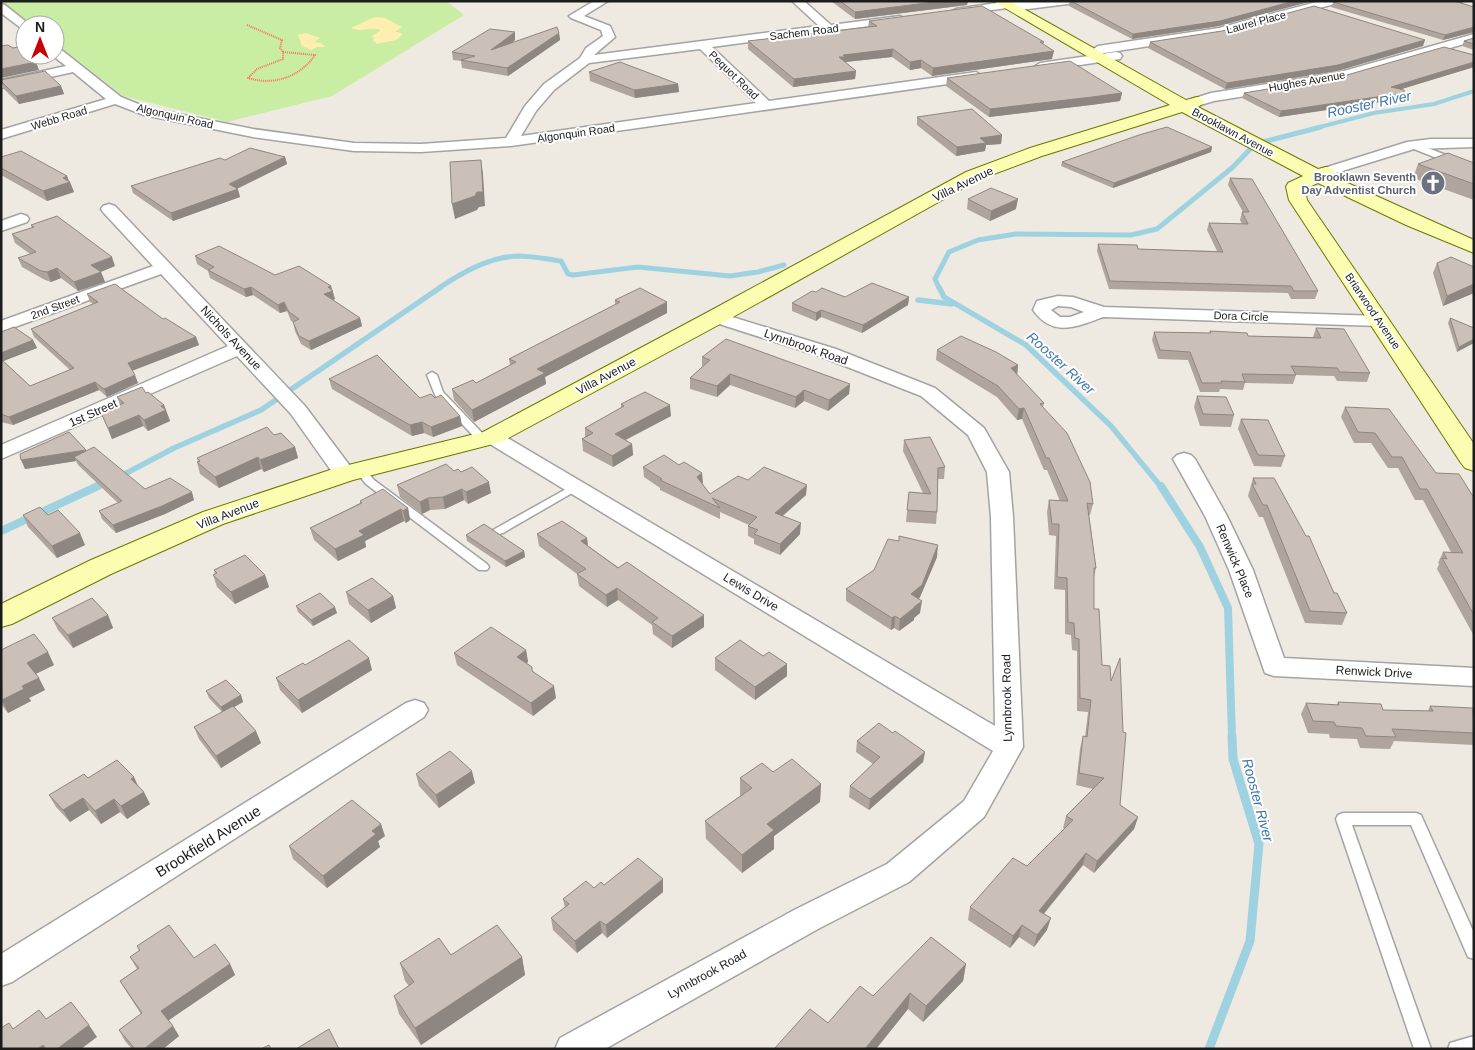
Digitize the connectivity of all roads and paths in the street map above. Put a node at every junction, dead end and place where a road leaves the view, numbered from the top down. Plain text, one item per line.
1 (603, 1) edge
2 (797, 1) edge
3 (1068, 1) edge
4 (1298, 1) edge
5 (1015, 4) edge
6 (1314, 6) junction
7 (1, 7) edge
8 (1333, 7) edge
9 (948, 13) edge
10 (15, 18) edge
11 (910, 18) edge
12 (247, 25) dead end
13 (829, 29) junction
14 (1474, 37) edge
15 (1424, 40) edge
16 (702, 44) junction
17 (1442, 46) junction
18 (283, 52) junction
19 (1102, 54) junction
20 (1467, 54) edge
21 (65, 60) edge
22 (585, 60) junction
23 (75, 68) junction
24 (1031, 68) edge
25 (985, 75) edge
26 (1, 84) edge
27 (116, 100) junction
28 (1191, 104) junction
29 (766, 106) junction
30 (1, 135) edge
31 (511, 142) junction
32 (1474, 143) edge
33 (1412, 145) junction
34 (1474, 168) edge
35 (1321, 174) junction
36 (109, 209) dead end
37 (21, 219) dead end
38 (1, 226) edge
39 (1474, 237) edge
40 (1474, 247) edge
41 (165, 267) junction
42 (1102, 312) dead end
43 (716, 317) junction
44 (1380, 321) junction
45 (1, 328) edge
46 (239, 348) junction
47 (432, 376) dead end
48 (487, 438) junction
49 (1, 453) edge
50 (1184, 459) dead end
51 (1474, 463) edge
52 (353, 472) junction
53 (575, 487) junction
54 (500, 530) dead end
55 (483, 567) dead end
56 (1, 616) edge
57 (1274, 668) joint
58 (1474, 677) edge
59 (414, 710) dead end
60 (1009, 747) junction
61 (1474, 952) edge
62 (1, 972) edge
63 (1474, 1044) edge
64 (572, 1049) edge
65 (1424, 1049) edge
66 (1456, 1049) edge

1 - 22 street
2 - 13 street
3 - 5 street
4 - 6 street
5 - 9 street
5 - 19 main road, Brooklawn Avenue
6 - 8 street, Laurel Place
6 - 19 street, Laurel Place
7 - 10 street
11 - 13 street, Sachem Road
12 - 18 path
13 - 16 street, Sachem Road
14 - 17 street, Hughes Avenue
15 - 17 street
16 - 22 street, Sachem Road
16 - 29 street, Pequot Road
17 - 20 street
17 - 28 street, Hughes Avenue
18 - 18 path
19 - 24 street
19 - 28 main road, Brooklawn Avenue
21 - 23 street, Algonquin Road
22 - 31 street
23 - 26 street
23 - 27 street, Algonquin Road
25 - 29 street, Algonquin Road
27 - 30 street, Webb Road
27 - 31 street, Algonquin Road
28 - 35 main road, Brooklawn Avenue
28 - 43 main road, Villa Avenue
29 - 31 street, Algonquin Road
32 - 33 street
33 - 34 lane
33 - 35 street
35 - 39 main road, Brooklawn Avenue
35 - 40 main road, Brooklawn Avenue
35 - 44 main road, Briarwood Avenue
36 - 41 street, Nichols Avenue
37 - 38 street
41 - 45 street, 2nd Street
41 - 46 street, Nichols Avenue
42 - 44 street, Dora Circle
43 - 48 main road, Villa Avenue
43 - 60 street, Lynnbrook Road
44 - 51 main road, Briarwood Avenue
46 - 49 street, 1st Street
46 - 52 street, Nichols Avenue
47 - 48 lane
48 - 52 main road, Villa Avenue
48 - 53 street, Lewis Drive
50 - 57 street, Renwick Place
52 - 55 lane
52 - 56 main road, Villa Avenue
53 - 54 lane
53 - 60 street, Lewis Drive
57 - 58 street, Renwick Drive
59 - 62 street, Brookfield Avenue
60 - 64 street, Lynnbrook Road
61 - 65 lane
63 - 66 lane

